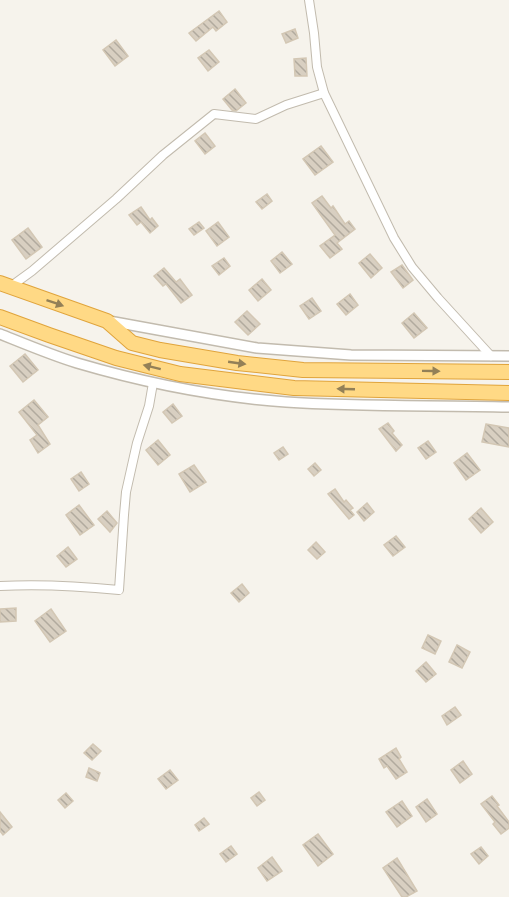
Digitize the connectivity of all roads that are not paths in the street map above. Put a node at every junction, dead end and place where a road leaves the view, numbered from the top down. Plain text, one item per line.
1 (309, 0) edge
2 (324, 93) junction
3 (5, 285) edge
4 (0, 317) edge
5 (107, 321) junction
6 (0, 334) edge
7 (491, 356) junction
8 (509, 356) edge
9 (509, 372) edge
10 (153, 383) junction
11 (509, 393) edge
12 (509, 407) edge
13 (0, 586) edge

1 - 2 street
2 - 3 street
2 - 7 street
3 -> 5 highway
11 -> 4 highway
5 - 7 street
5 -> 9 highway
6 - 10 street
7 - 8 street
10 - 12 street
10 - 13 street

